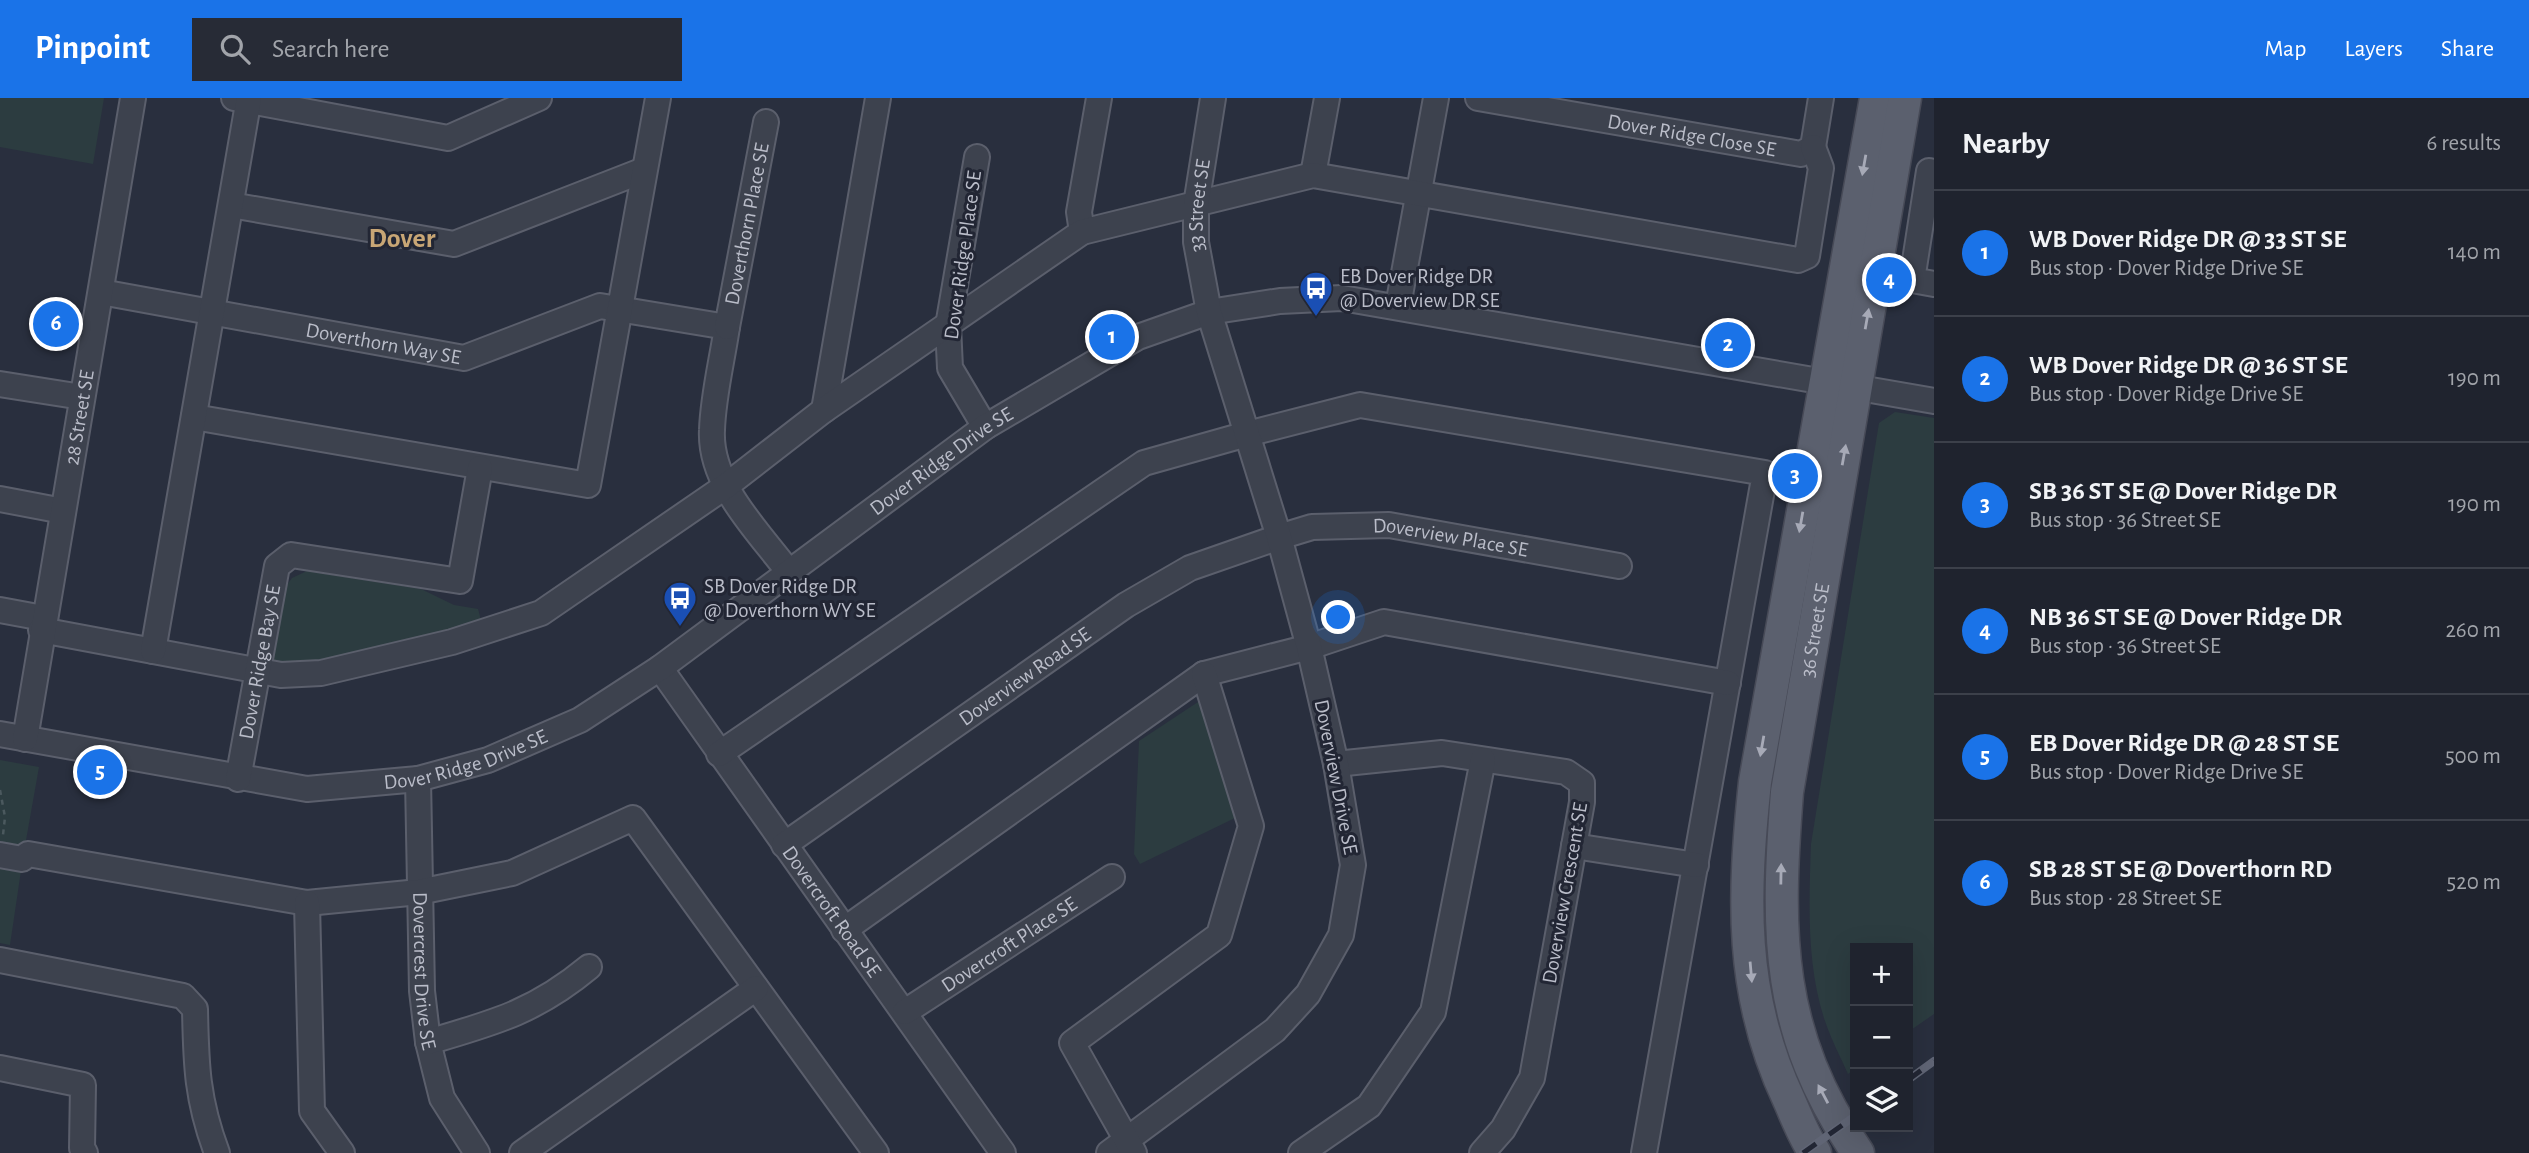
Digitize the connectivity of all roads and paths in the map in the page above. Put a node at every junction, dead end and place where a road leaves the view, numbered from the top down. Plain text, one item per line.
1 (133, 98) edge
2 (540, 98) edge
3 (658, 98) edge
4 (878, 98) edge
5 (1099, 98) edge
6 (1213, 98) edge
7 (1327, 98) edge
8 (1436, 98) edge
9 (1478, 98) edge
10 (1821, 98) edge
11 (1876, 98) edge
12 (1905, 98) edge
13 (244, 99) edge
14 (766, 122) dead end
15 (1814, 147) junction
16 (976, 157) dead end
17 (644, 170) junction
18 (1934, 172) edge
19 (1313, 175) junction
20 (1418, 193) junction
21 (231, 205) junction
22 (1196, 205) junction
23 (1082, 232) junction
24 (1934, 284) edge
25 (101, 292) junction
26 (1398, 306) junction
27 (620, 310) junction
28 (1209, 312) junction
29 (211, 313) junction
30 (948, 326) junction
31 (727, 327) junction
32 (0, 384) edge
33 (1841, 384) junction
34 (82, 397) junction
35 (1934, 401) edge
36 (824, 410) junction
37 (194, 417) junction
38 (985, 427) junction
39 (1247, 434) junction
40 (480, 468) junction
41 (726, 486) junction
42 (0, 499) edge
43 (63, 510) junction
44 (1279, 537) junction
45 (1619, 566) dead end
46 (788, 571) junction
47 (0, 610) edge
48 (42, 624) junction
49 (1309, 647) junction
50 (153, 651) junction
51 (660, 668) junction
52 (258, 671) junction
53 (1204, 674) junction
54 (1728, 683) junction
55 (0, 734) edge
56 (25, 739) junction
57 (719, 754) junction
58 (1483, 760) junction
59 (1336, 764) junction
60 (238, 779) junction
61 (418, 779) junction
62 (0, 790) edge
63 (785, 845) junction
64 (1574, 846) junction
65 (1, 848) edge
66 (1696, 865) junction
67 (1112, 877) dead end
68 (419, 892) junction
69 (307, 903) junction
70 (844, 930) junction
71 (0, 960) edge
72 (589, 967) dead end
73 (756, 988) junction
74 (905, 1012) junction
75 (428, 1042) junction
76 (0, 1068) edge
77 (1123, 1149) edge
78 (85, 1153) edge
79 (217, 1153) edge
80 (342, 1153) edge
81 (477, 1153) edge
82 (522, 1153) edge
83 (876, 1153) edge
84 (1003, 1153) edge
85 (1301, 1153) edge
86 (1482, 1153) edge
87 (1644, 1153) edge
88 (1815, 1153) edge
89 (1858, 1153) edge

1 - 25 street, 28 Street SE
2 - 13 street
3 - 17 street
4 - 36 street
5 - 23 street
6 - 22 street, 33 Street SE
7 - 19 street
8 - 20 street
9 - 15 street, Dover Ridge Close SE
10 - 15 street
11 -> 33 main road, 36 Street SE
33 -> 12 main road, 36 Street SE
13 - 21 street
14 - 31 street, Doverthorn Place SE
15 - 20 street
16 - 30 street, Dover Ridge Place SE
17 - 21 street
17 - 27 street
18 - 24 street
19 - 20 street
19 - 22 street
20 - 26 street
21 - 29 street
22 - 23 street
22 - 28 street, 33 Street SE
23 - 30 street
25 - 29 street, Doverthorn Way SE
25 - 34 street, 28 Street SE
26 - 28 street, Dover Ridge Drive SE
26 - 33 street, Dover Ridge Drive SE
27 - 29 street, Doverthorn Way SE
27 - 31 street, Doverthorn Way SE
27 - 40 street
28 - 38 street, Dover Ridge Drive SE
28 - 39 street, Doverview Drive SE
29 - 37 street
30 - 36 street
30 - 38 street, Dover Ridge Place SE
31 - 41 street
32 - 34 street
33 - 35 street, Dover Ridge Drive SE
33 -> 88 main road, 36 Street SE
89 -> 33 main road, 36 Street SE
34 - 43 street, 28 Street SE
36 - 41 street
37 - 40 street
37 - 50 street
38 - 46 street, Dover Ridge Drive SE
39 - 44 street, Doverview Drive SE
39 - 54 street
39 - 57 street
40 - 52 street, Dover Ridge Bay SE
41 - 46 street
41 - 52 street
42 - 43 street
43 - 48 street, 28 Street SE
44 - 45 street, Doverview Place SE
44 - 49 street, Doverview Drive SE
44 - 63 street, Doverview Road SE
46 - 51 street, Dover Ridge Drive SE
47 - 48 street
48 - 50 street
48 - 56 street, 28 Street SE
49 - 53 street
49 - 54 street
49 - 59 street, Doverview Drive SE
50 - 52 street
51 - 57 street, Dovercroft Road SE
51 - 61 street, Dover Ridge Drive SE
52 - 60 street, Dover Ridge Bay SE
53 - 70 street
53 - 77 street
54 - 66 street
55 - 56 street, Dover Ridge Drive SE
56 - 60 street, Dover Ridge Drive SE
57 - 63 street, Dovercroft Road SE
58 - 59 street, Doverview Crescent SE
58 - 64 street, Doverview Crescent SE
58 - 85 street
59 - 77 street, Doverview Drive SE
60 - 61 street, Dover Ridge Drive SE
61 - 68 street, Dovercrest Drive SE
62 - 65 path
63 - 70 street, Dovercroft Road SE
64 - 66 street
64 - 86 street, Doverview Crescent SE
65 - 69 street
66 - 87 street
67 - 74 street, Dovercroft Place SE
68 - 69 street
68 - 73 street
68 - 75 street, Dovercrest Drive SE
69 - 80 street
70 - 74 street, Dovercroft Road SE
71 - 79 street
72 - 75 street
73 - 82 street
73 - 83 street
74 - 84 street, Dovercroft Road SE
75 - 81 street, Dovercrest Drive SE
76 - 78 street

